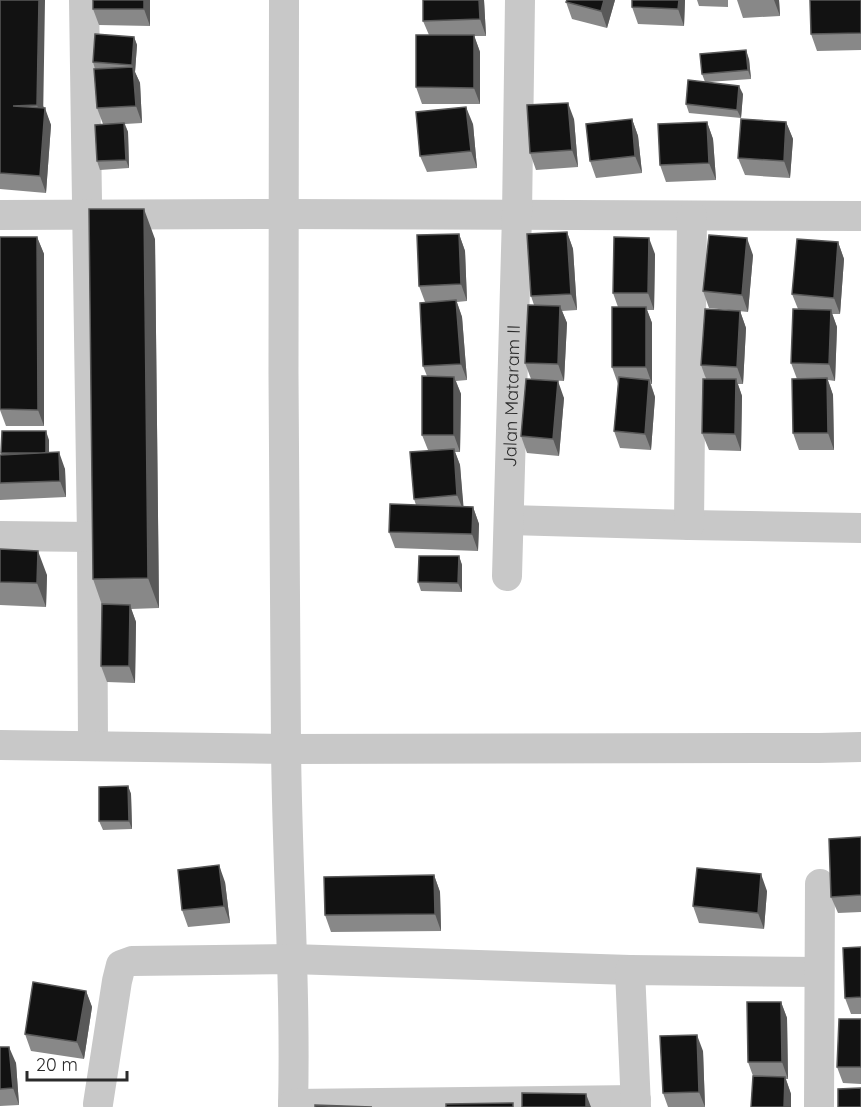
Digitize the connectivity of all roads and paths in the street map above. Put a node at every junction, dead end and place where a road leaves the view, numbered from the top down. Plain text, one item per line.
1 (84, 0) edge
2 (284, 0) edge
3 (520, 0) edge
4 (87, 214) junction
5 (283, 214) junction
6 (0, 215) edge
7 (517, 215) junction
8 (692, 216) junction
9 (861, 216) edge
10 (509, 520) junction
11 (689, 525) junction
12 (861, 528) edge
13 (0, 536) edge
14 (92, 537) junction
15 (507, 576) dead end
16 (0, 745) edge
17 (93, 746) junction
18 (861, 747) edge
19 (286, 749) junction
20 (820, 884) dead end
21 (291, 959) junction
22 (630, 970) junction
23 (819, 972) junction
24 (98, 1104) dead end
25 (636, 1104) edge
26 (293, 1105) edge
27 (819, 1107) edge

1 - 4 street
2 - 5 street
3 - 7 street, Jalan Mataram II
4 - 5 street
4 - 6 street
4 - 14 street
5 - 7 street
5 - 19 street
7 - 8 street
7 - 10 street, Jalan Mataram II
8 - 9 street
8 - 11 street
10 - 11 street
10 - 15 street, Jalan Mataram II
11 - 12 street
13 - 14 street
14 - 17 street
16 - 17 street
17 - 19 street
18 - 19 street
19 - 21 street
20 - 23 street
21 - 22 street
21 - 24 street
21 - 26 street
22 - 23 street
22 - 25 street
23 - 27 street
25 - 26 street

